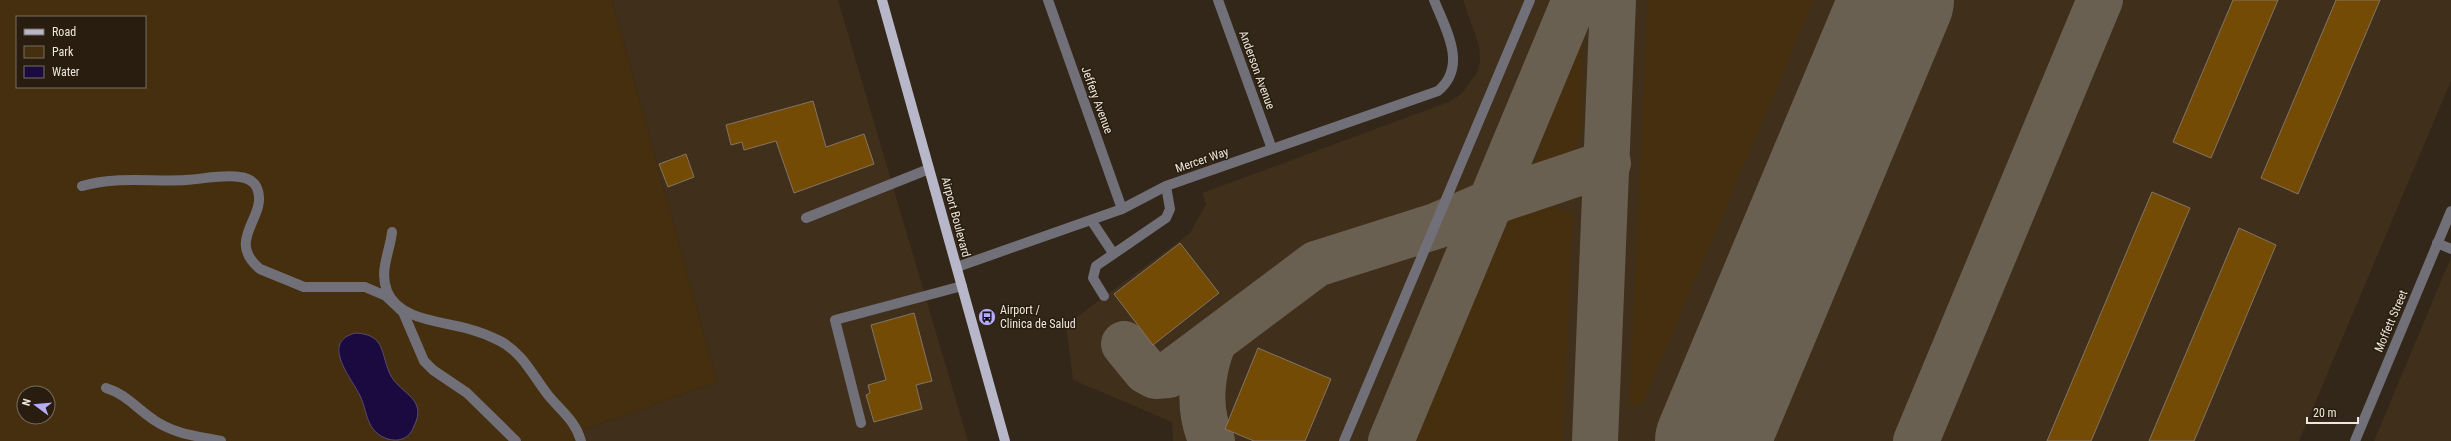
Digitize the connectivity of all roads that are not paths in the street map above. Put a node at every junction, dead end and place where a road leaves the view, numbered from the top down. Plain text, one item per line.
1 (882, 0) edge
2 (1048, 0) edge
3 (1218, 0) edge
4 (1434, 0) edge
5 (1530, 0) edge
6 (1272, 149) junction
7 (929, 169) junction
8 (82, 186) dead end
9 (1166, 186) junction
10 (1122, 209) junction
11 (2451, 210) edge
12 (806, 218) dead end
13 (1090, 220) junction
14 (392, 232) dead end
15 (2437, 243) junction
16 (2451, 249) edge
17 (1113, 253) junction
18 (957, 267) junction
19 (962, 286) junction
20 (1104, 296) dead end
21 (397, 305) junction
22 (106, 388) dead end
23 (861, 423) dead end
24 (220, 441) edge
25 (516, 441) edge
26 (581, 441) edge
27 (1005, 441) edge
28 (1344, 441) edge
29 (2355, 441) edge

1 - 7 main road, Airport Boulevard
2 - 10 street, Jeffery Avenue
3 - 6 street, Anderson Avenue
4 - 6 street, Mercer Way
5 - 28 street
6 - 9 street, Mercer Way
7 - 12 street
7 - 18 main road, Airport Boulevard
8 - 21 street
9 - 10 street, Mercer Way
9 - 17 street
10 - 13 street, Mercer Way
11 - 15 street, Moffett Street
13 - 17 street
13 - 18 street, Mercer Way
14 - 21 street
15 - 16 street
15 - 29 street, Moffett Street
17 - 20 street
18 - 19 main road, Airport Boulevard
19 - 23 street
19 - 27 main road, Airport Boulevard
21 - 25 street
21 - 26 street
22 - 24 street

